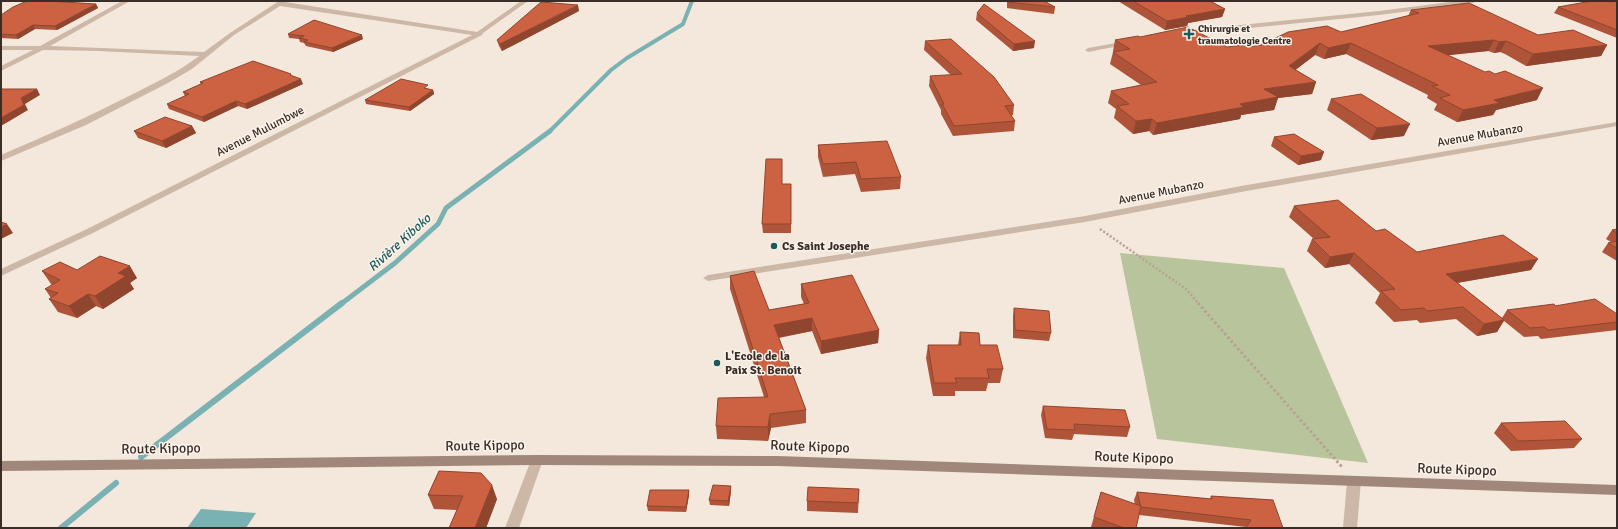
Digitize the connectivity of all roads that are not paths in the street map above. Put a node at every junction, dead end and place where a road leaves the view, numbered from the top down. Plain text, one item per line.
1 (127, 1) edge
2 (525, 1) edge
3 (1474, 1) edge
4 (281, 3) edge
5 (480, 34) junction
6 (1178, 34) edge
7 (1138, 42) edge
8 (1, 48) edge
9 (43, 48) junction
10 (1088, 50) dead end
11 (206, 54) junction
12 (1, 69) edge
13 (1617, 124) edge
14 (1, 158) edge
15 (1, 273) edge
16 (708, 278) dead end
17 (537, 460) junction
18 (1, 466) edge
19 (1354, 481) junction
20 (1617, 490) edge
21 (512, 528) edge
22 (1350, 528) edge

1 - 9 street
2 - 5 street, Avenue Mulumbwe
3 - 6 street
4 - 5 street
4 - 11 street
5 - 15 street, Avenue Mulumbwe
7 - 10 street
8 - 9 street
9 - 11 street
9 - 12 street
11 - 14 street
13 - 16 street, Avenue Mubanzo
17 - 18 main road, Route Kipopo
17 - 19 main road, Route Kipopo
17 - 21 street
19 - 20 main road, Route Kipopo
19 - 22 street

